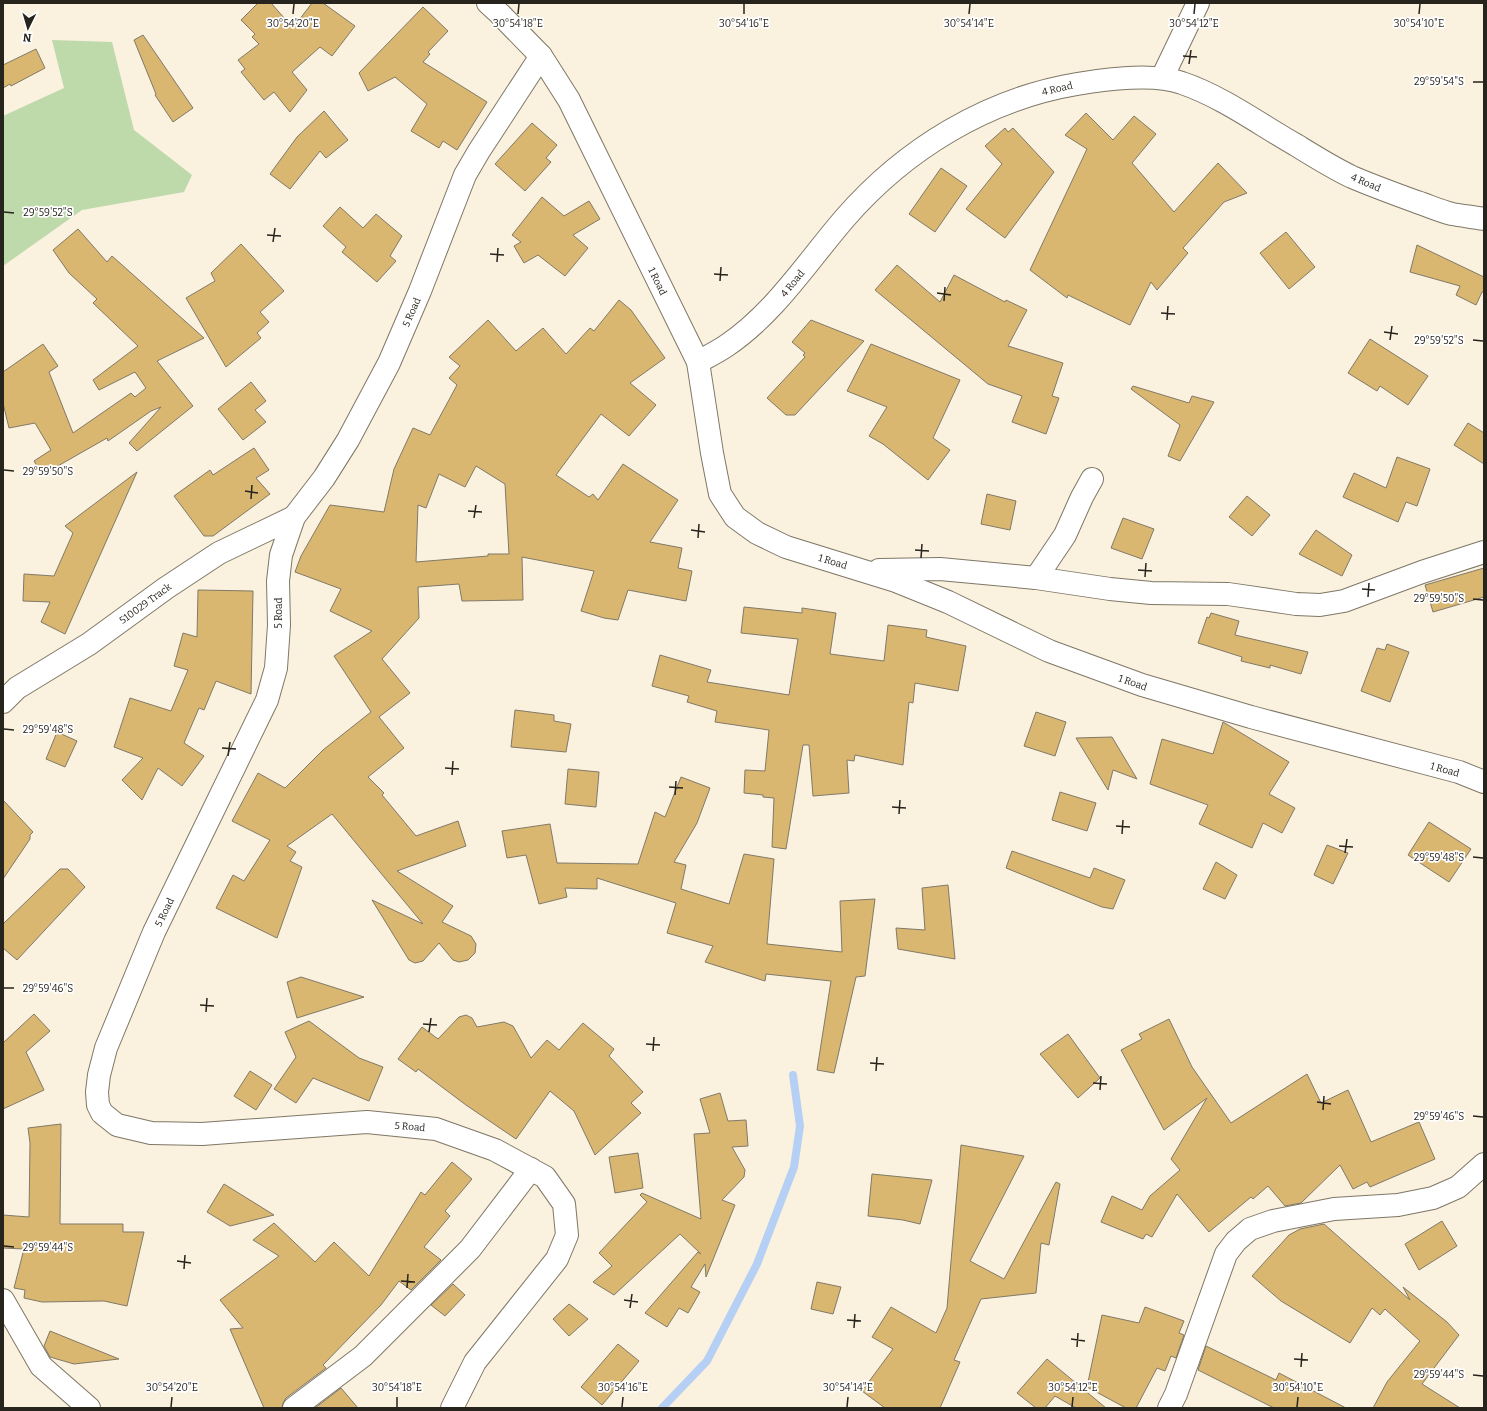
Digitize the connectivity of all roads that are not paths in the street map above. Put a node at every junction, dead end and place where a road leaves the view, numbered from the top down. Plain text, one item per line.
1 (488, 3) edge
2 (1198, 3) edge
3 (541, 56) junction
4 (1162, 78) junction
5 (1484, 219) edge
6 (698, 362) junction
7 (1092, 479) dead end
8 (294, 517) junction
9 (1484, 552) edge
10 (862, 570) junction
11 (1036, 578) junction
12 (8, 692) edge
13 (1484, 782) edge
14 (1484, 1164) edge
15 (531, 1169) junction
16 (3, 1300) edge
17 (89, 1408) edge
18 (294, 1408) edge
19 (452, 1408) edge
20 (1169, 1408) edge

1 - 3 street, 1 Road
2 - 4 street
3 - 6 street, 1 Road
3 - 8 street, 5 Road
4 - 5 street, 4 Road
4 - 6 street, 4 Road
6 - 10 street, 1 Road
7 - 11 street
8 - 12 street, 510029 Track
8 - 15 street, 5 Road
9 - 11 street
10 - 11 street
10 - 13 street, 1 Road
14 - 20 street
15 - 18 street
15 - 19 street, 5 Road
16 - 17 street

